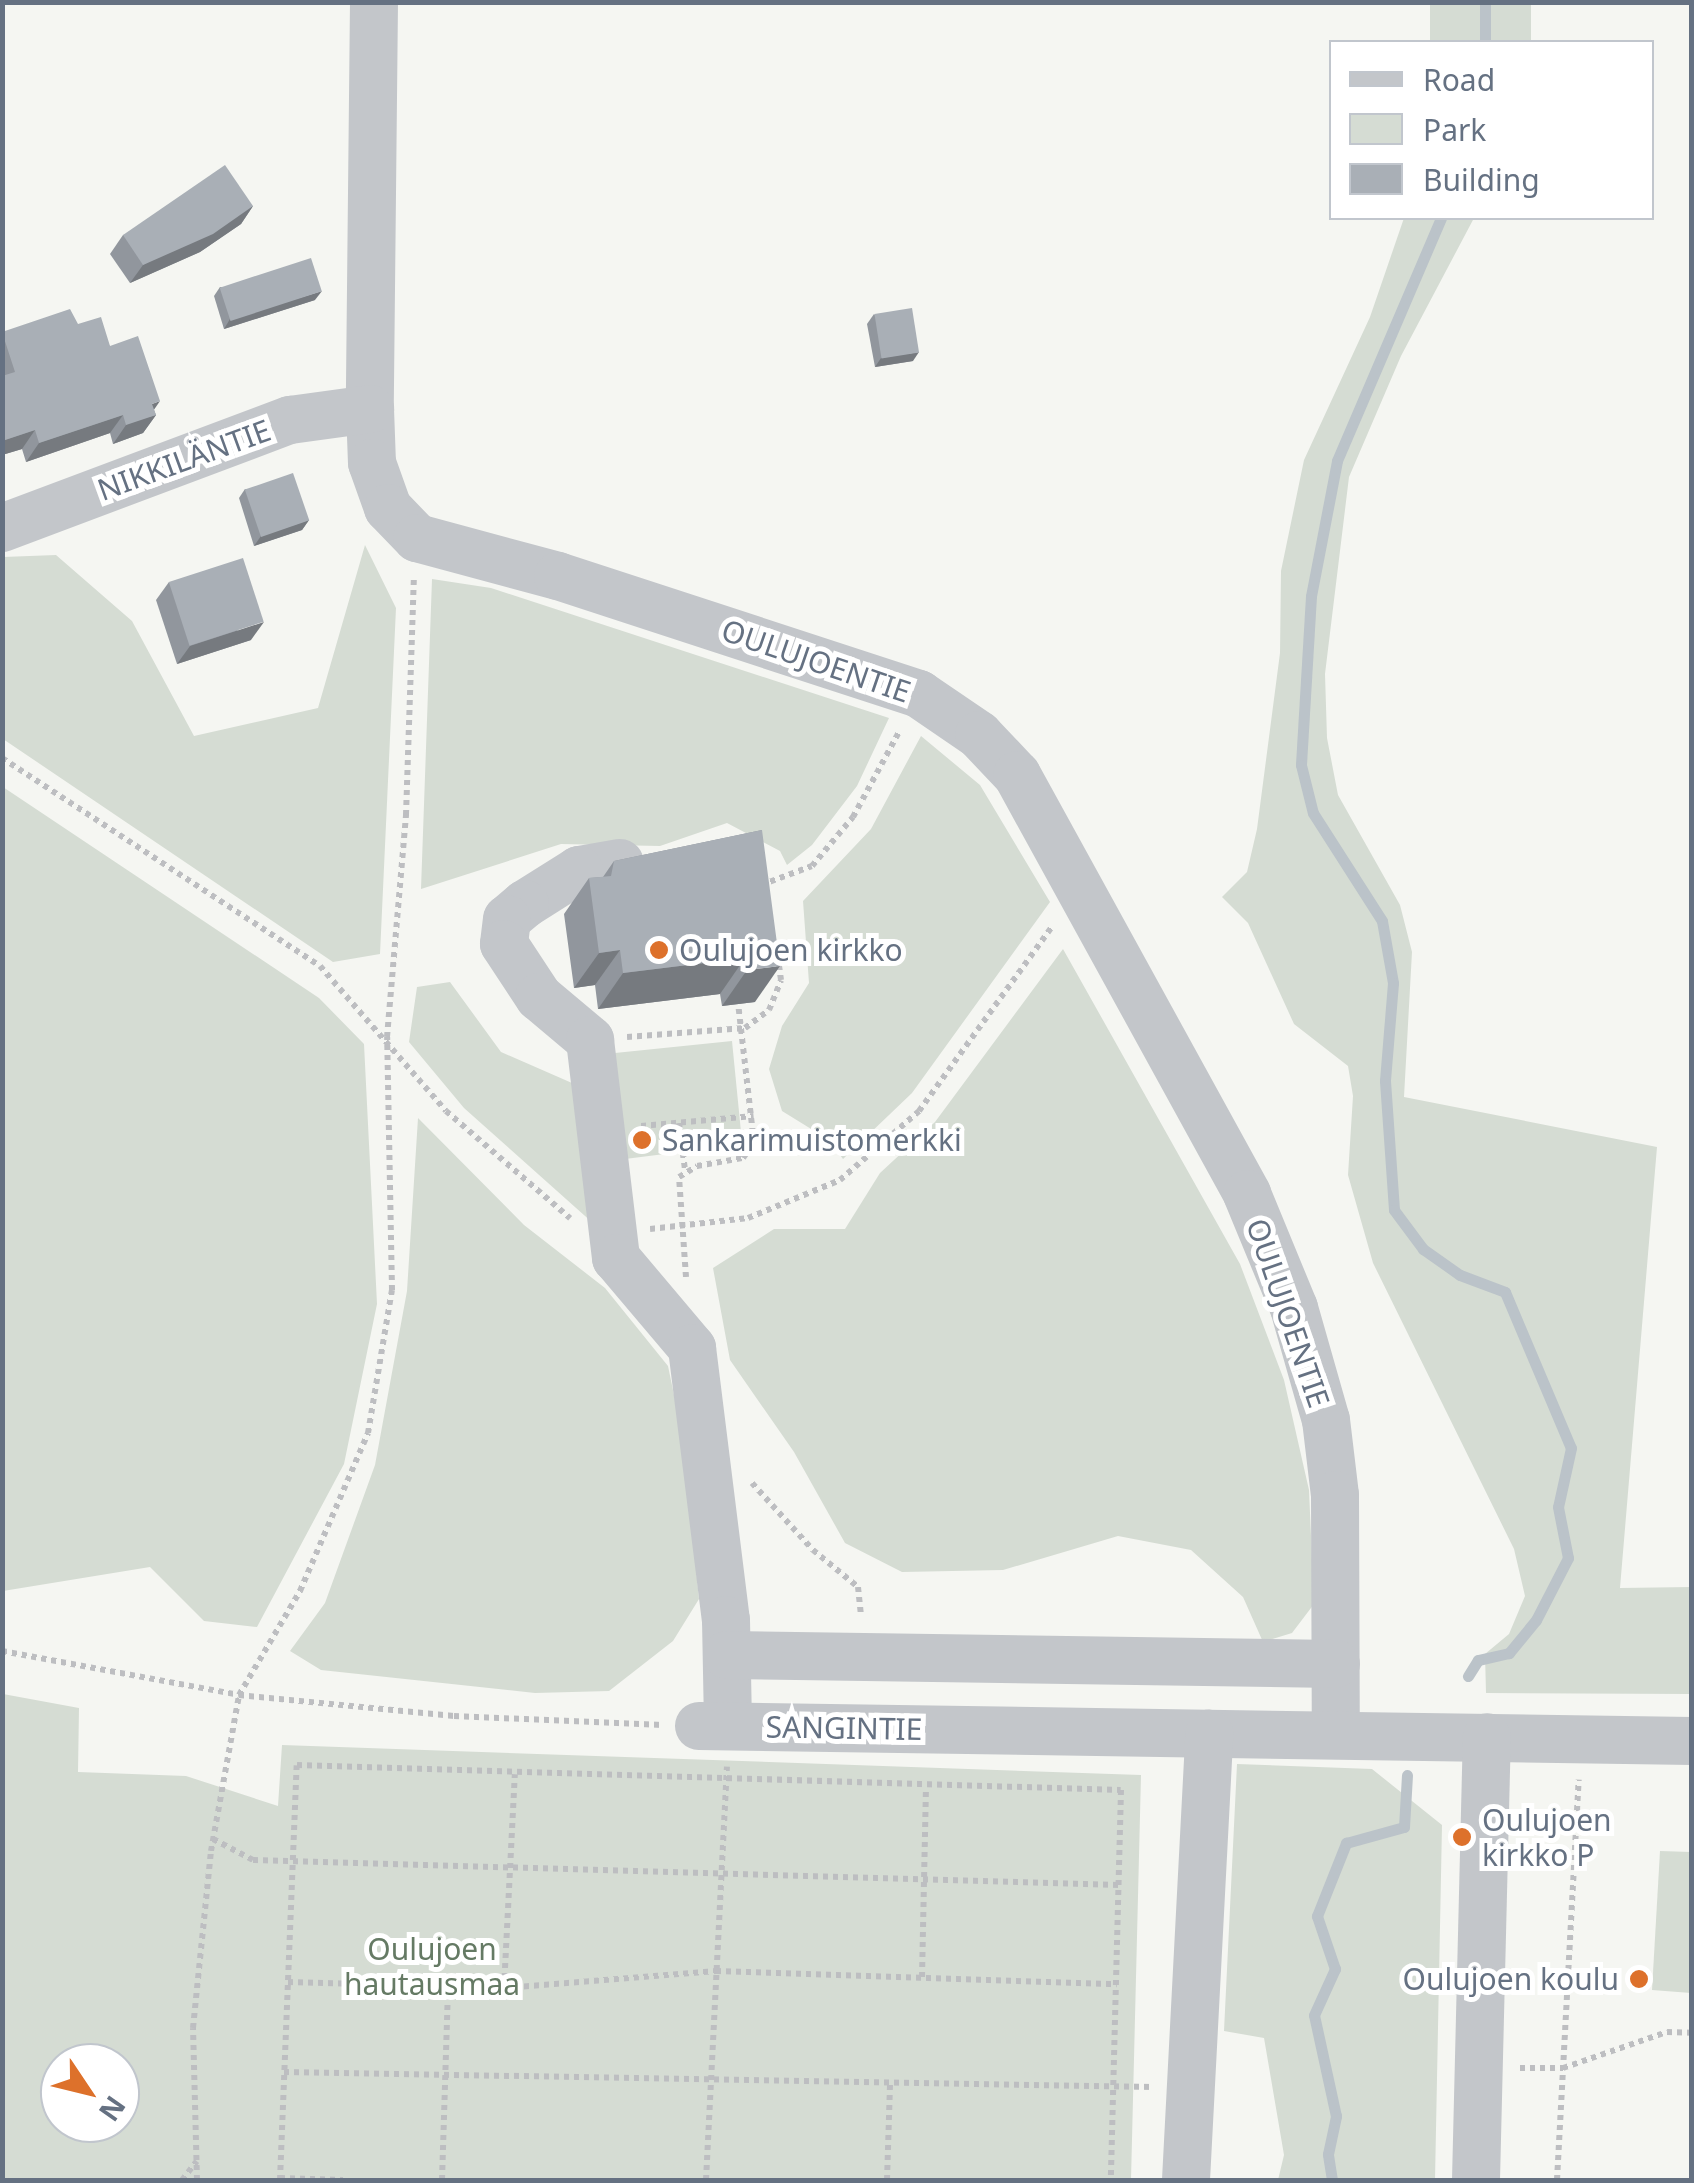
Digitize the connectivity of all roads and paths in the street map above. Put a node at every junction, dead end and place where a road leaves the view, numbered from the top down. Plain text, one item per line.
1 (374, 2) edge
2 (370, 409) junction
3 (2, 528) edge
4 (416, 538) junction
5 (897, 735) dead end
6 (2, 758) edge
7 (620, 862) edge
8 (766, 870) edge
9 (768, 884) junction
10 (754, 886) edge
11 (1080, 888) junction
12 (771, 903) edge
13 (776, 941) edge
14 (738, 1004) dead end
15 (745, 1028) junction
16 (387, 1038) junction
17 (590, 1040) junction
18 (754, 1116) junction
19 (679, 1123) junction
20 (640, 1126) dead end
21 (685, 1170) junction
22 (681, 1227) junction
23 (615, 1245) junction
24 (692, 1348) junction
25 (748, 1478) dead end
26 (2, 1651) edge
27 (727, 1655) junction
28 (866, 1656) junction
29 (1336, 1664) junction
30 (238, 1695) junction
31 (714, 1726) junction
32 (1336, 1733) junction
33 (1209, 1734) junction
34 (1487, 1737) junction
35 (1692, 1741) edge
36 (1580, 1763) dead end
37 (515, 1774) junction
38 (726, 1783) junction
39 (926, 1787) junction
40 (213, 1839) junction
41 (293, 1856) junction
42 (512, 1868) junction
43 (722, 1874) junction
44 (923, 1880) junction
45 (1119, 1884) junction
46 (716, 1971) junction
47 (922, 1978) junction
48 (288, 1982) junction
49 (1117, 1984) junction
50 (448, 1986) junction
51 (504, 1988) junction
52 (1692, 2033) edge
53 (1476, 2067) junction
54 (1563, 2068) junction
55 (284, 2072) junction
56 (446, 2075) junction
57 (711, 2080) junction
58 (890, 2082) junction
59 (1113, 2085) junction
60 (1190, 2088) junction
61 (198, 2160) junction
62 (182, 2180) edge
63 (197, 2180) edge
64 (280, 2180) edge
65 (343, 2180) edge
66 (442, 2180) edge
67 (706, 2180) edge
68 (887, 2180) edge
69 (1111, 2180) edge
70 (1186, 2180) edge
71 (1476, 2180) edge
72 (1558, 2180) edge

1 - 2 street
2 - 3 street, NIKKILÄNTIE
2 - 4 street
4 - 11 street, OULUJOENTIE
4 - 16 path
5 - 9 path
6 - 16 path
7 - 17 street
8 - 9 path
9 - 10 path
9 - 12 path
11 - 22 path
11 - 29 street, OULUJOENTIE
13 - 15 path
14 - 15 path
15 - 17 path
15 - 18 path
16 - 23 path
16 - 30 path
17 - 23 street
18 - 19 path
18 - 21 path
19 - 20 path
19 - 21 path
21 - 22 path
22 - 23 path
22 - 24 path
23 - 24 street
24 - 27 street
25 - 28 path
26 - 30 path
27 - 28 street
27 - 31 street
28 - 29 street
29 - 32 street, OULUJOENTIE
30 - 31 path
30 - 40 path
31 - 33 street, SANGINTIE
31 - 38 path
32 - 33 street, SANGINTIE
32 - 34 street, SANGINTIE
33 - 60 street
34 - 35 street, SANGINTIE
34 - 53 street
36 - 54 path
37 - 38 path
37 - 41 path
37 - 42 path
38 - 39 path
38 - 43 path
39 - 44 path
39 - 45 path
40 - 41 path
40 - 61 path
41 - 42 path
41 - 48 path
42 - 43 path
42 - 51 path
43 - 44 path
43 - 46 path
44 - 45 path
44 - 47 path
45 - 49 path
46 - 47 path
46 - 51 path
46 - 57 path
47 - 49 path
48 - 50 path
48 - 55 path
49 - 59 path
50 - 51 path
50 - 56 path
52 - 54 path
53 - 54 path
53 - 71 street
54 - 72 path
55 - 56 path
55 - 64 path
56 - 57 path
56 - 66 path
57 - 58 path
57 - 67 path
58 - 59 path
58 - 68 path
59 - 60 path
59 - 69 path
60 - 70 street
61 - 62 path
61 - 63 path
64 - 65 path

